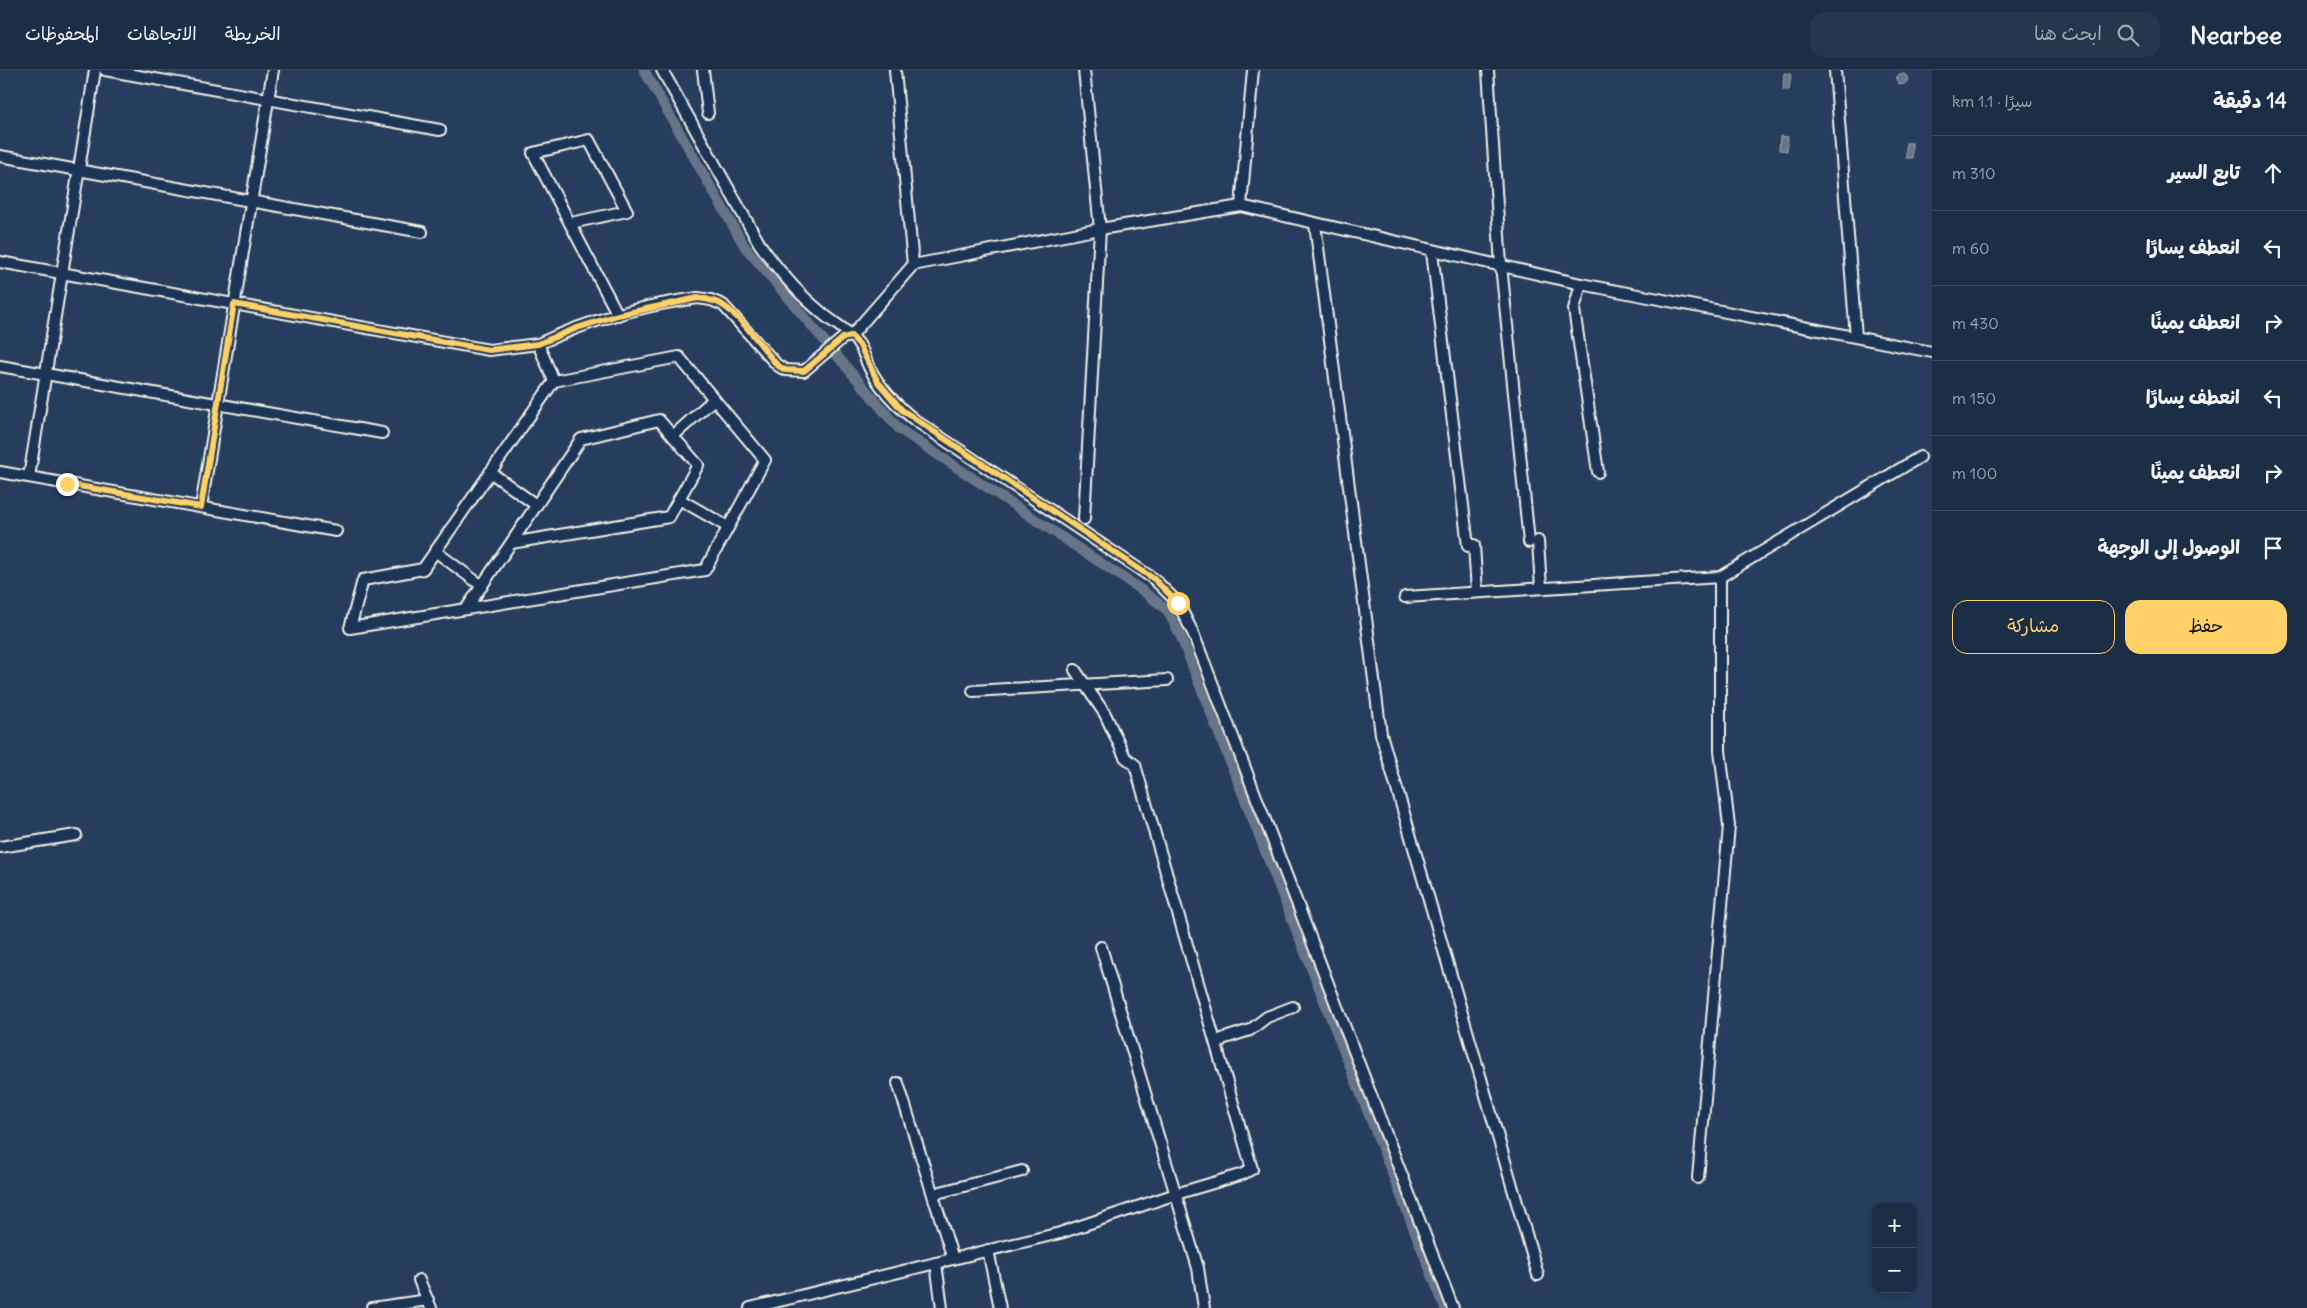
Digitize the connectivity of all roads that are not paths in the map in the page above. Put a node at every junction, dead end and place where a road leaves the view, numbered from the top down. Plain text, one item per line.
1 (95, 70) edge
2 (105, 70) edge
3 (273, 70) edge
4 (662, 70) edge
5 (703, 70) edge
6 (895, 70) edge
7 (1084, 70) edge
8 (1253, 70) edge
9 (1488, 70) edge
10 (1835, 70) edge
11 (268, 99) junction
12 (708, 113) dead end
13 (440, 130) dead end
14 (0, 156) edge
15 (79, 171) junction
16 (251, 202) junction
17 (1241, 206) junction
18 (571, 222) junction
19 (1315, 224) junction
20 (1100, 229) junction
21 (422, 232) dead end
22 (1432, 252) junction
23 (0, 262) edge
24 (913, 265) junction
25 (1501, 265) junction
26 (62, 273) junction
27 (1580, 284) junction
28 (234, 304) junction
29 (618, 315) junction
30 (847, 337) junction
31 (1856, 337) junction
32 (538, 344) junction
33 (1932, 352) edge
34 (0, 366) edge
35 (45, 374) junction
36 (554, 381) junction
37 (714, 399) junction
38 (218, 404) junction
39 (382, 433) dead end
40 (673, 436) junction
41 (1920, 457) dead end
42 (0, 472) edge
43 (490, 472) junction
44 (1598, 472) dead end
45 (29, 477) junction
46 (679, 498) junction
47 (536, 505) junction
48 (201, 507) junction
49 (1084, 519) dead end
50 (728, 527) junction
51 (336, 531) dead end
52 (511, 543) junction
53 (435, 551) junction
54 (1720, 577) junction
55 (482, 586) junction
56 (1541, 588) junction
57 (1477, 592) junction
58 (1405, 596) dead end
59 (466, 610) junction
60 (1076, 670) dead end
61 (1168, 680) dead end
62 (1086, 685) junction
63 (973, 691) dead end
64 (76, 835) dead end
65 (0, 847) edge
66 (1101, 947) dead end
67 (1293, 1007) dead end
68 (1217, 1046) junction
69 (898, 1083) dead end
70 (1022, 1171) dead end
71 (1698, 1178) dead end
72 (933, 1194) junction
73 (1176, 1194) junction
74 (988, 1250) junction
75 (953, 1259) junction
76 (936, 1263) junction
77 (1538, 1275) dead end
78 (419, 1280) dead end
79 (429, 1304) edge
80 (372, 1308) edge
81 (750, 1308) edge
82 (942, 1308) edge
83 (1000, 1308) edge
84 (1204, 1308) edge
85 (1453, 1308) edge

1 - 15 street
2 - 11 street
3 - 11 street
4 - 30 street
5 - 12 street
6 - 24 street
7 - 20 street
8 - 17 street
9 - 25 street
10 - 31 street
11 - 13 street
11 - 16 street
14 - 15 street
15 - 16 street
15 - 26 street
16 - 21 street
16 - 28 street
17 - 19 street
17 - 20 street
18 - 18 street
18 - 29 street
19 - 22 street
19 - 77 street
20 - 24 street
20 - 49 street
22 - 25 street
22 - 57 street
23 - 26 street
24 - 30 street
25 - 27 street
25 - 56 street
26 - 28 street
26 - 35 street
27 - 31 street
27 - 44 street
28 - 32 street
28 - 38 street
29 - 30 street
29 - 32 street
30 - 85 street
31 - 33 street
32 - 36 street
34 - 35 street
35 - 38 street
35 - 45 street
36 - 37 street
36 - 43 street
37 - 40 street
37 - 50 street
38 - 39 street
38 - 48 street
40 - 46 street
40 - 47 street
41 - 54 street
42 - 45 street
43 - 47 street
43 - 53 street
45 - 48 street
46 - 50 street
46 - 52 street
47 - 52 street
48 - 51 street
50 - 59 street
52 - 55 street
53 - 55 street
53 - 59 street
54 - 56 street
54 - 71 street
55 - 59 street
56 - 57 street
57 - 58 street
60 - 62 street
61 - 62 street
62 - 63 street
62 - 68 street
64 - 65 street
66 - 73 street
67 - 68 street
68 - 73 street
69 - 72 street
70 - 72 street
72 - 75 street
73 - 74 street
73 - 84 street
74 - 75 street
74 - 83 street
75 - 76 street
76 - 81 street
76 - 82 street
78 - 79 street
79 - 80 street

